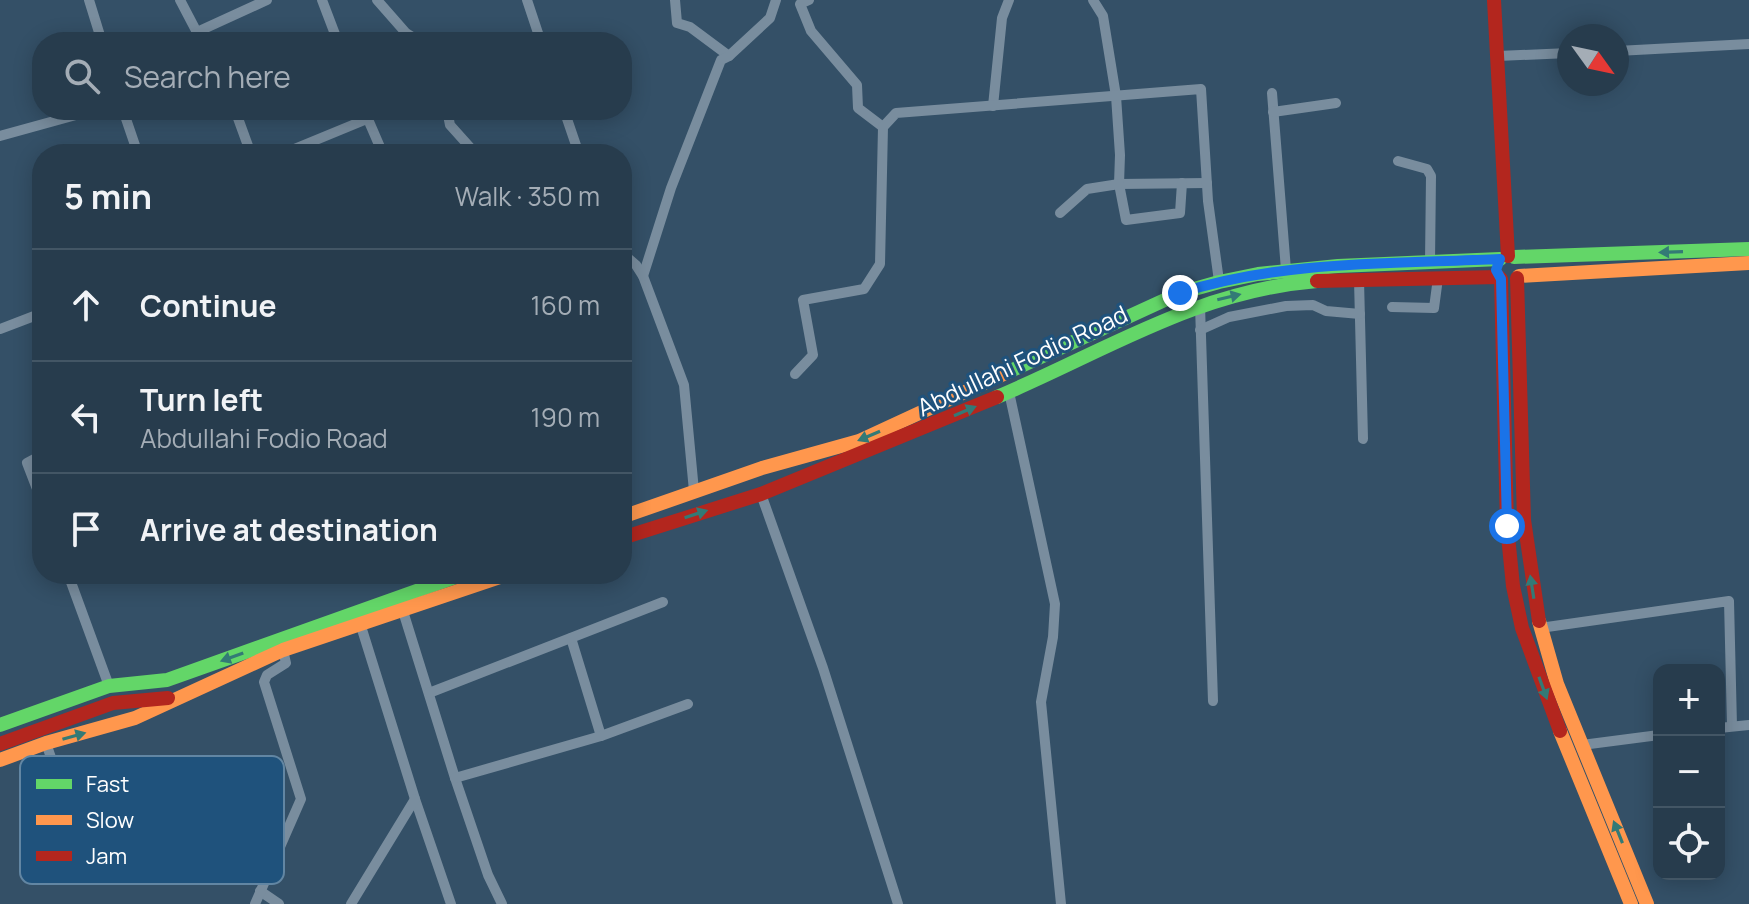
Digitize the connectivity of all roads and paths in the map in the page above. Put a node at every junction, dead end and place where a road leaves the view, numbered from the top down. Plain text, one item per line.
1 (89, 0) edge
2 (180, 0) edge
3 (267, 0) edge
4 (322, 0) edge
5 (377, 0) edge
6 (527, 0) edge
7 (675, 0) edge
8 (776, 0) edge
9 (809, 0) edge
10 (1009, 0) edge
11 (1093, 0) edge
12 (1494, 0) edge
13 (99, 32) edge
14 (196, 32) edge
15 (208, 32) edge
16 (334, 32) edge
17 (405, 32) edge
18 (538, 32) edge
19 (1749, 44) edge
20 (1629, 50) edge
21 (1557, 54) edge
22 (729, 56) junction
23 (1498, 56) junction
24 (1272, 93) dead end
25 (1116, 96) junction
26 (1336, 103) dead end
27 (993, 106) junction
28 (1273, 112) junction
29 (58, 120) edge
30 (126, 120) edge
31 (239, 120) edge
32 (353, 120) edge
33 (368, 120) edge
34 (449, 120) edge
35 (567, 120) edge
36 (883, 127) junction
37 (0, 136) edge
38 (135, 144) edge
39 (247, 144) edge
40 (303, 144) edge
41 (378, 144) edge
42 (467, 144) edge
43 (576, 144) edge
44 (1398, 161) dead end
45 (1182, 183) junction
46 (1207, 183) junction
47 (1119, 184) junction
48 (1060, 213) dead end
49 (1749, 249) edge
50 (1507, 258) junction
51 (632, 262) edge
52 (1430, 262) junction
53 (1749, 263) edge
54 (1286, 270) junction
55 (643, 276) junction
56 (1509, 277) junction
57 (1438, 278) junction
58 (1359, 280) junction
59 (1219, 281) junction
60 (1200, 306) junction
61 (1392, 307) dead end
62 (1360, 314) junction
63 (32, 317) edge
64 (0, 329) edge
65 (1200, 330) junction
66 (795, 374) dead end
67 (1009, 392) junction
68 (1363, 439) dead end
69 (694, 491) junction
70 (761, 494) junction
71 (632, 513) edge
72 (632, 535) edge
73 (72, 584) edge
74 (436, 584) edge
75 (478, 584) edge
76 (663, 602) dead end
77 (402, 608) junction
78 (360, 623) junction
79 (1540, 628) junction
80 (571, 638) junction
81 (283, 650) junction
82 (167, 680) junction
83 (109, 686) junction
84 (429, 693) junction
85 (176, 697) junction
86 (136, 701) junction
87 (1213, 701) dead end
88 (688, 704) dead end
89 (0, 725) edge
90 (1749, 725) edge
91 (1732, 726) junction
92 (1725, 727) edge
93 (601, 736) junction
94 (1653, 736) edge
95 (46, 743) junction
96 (0, 744) edge
97 (1582, 745) junction
98 (50, 756) edge
99 (0, 760) edge
100 (455, 778) junction
101 (415, 799) junction
102 (284, 837) edge
103 (263, 884) edge
104 (260, 891) junction
105 (255, 904) edge
106 (279, 904) edge
107 (351, 904) edge
108 (451, 904) edge
109 (502, 904) edge
110 (898, 904) edge
111 (1061, 904) edge
112 (1631, 904) edge
113 (1647, 904) edge

1 - 13 street
2 - 14 street
3 - 15 street
4 - 16 street
5 - 17 street
6 - 18 street
7 - 22 street
8 - 22 street
9 - 36 street
10 - 27 street
11 - 25 street
12 - 23 main road
19 - 20 street
21 - 23 street
22 - 55 street
23 - 50 main road
24 - 28 street
25 - 27 street
25 - 46 street
25 - 47 street
26 - 28 street
27 - 36 street
28 - 54 street
29 - 37 street
30 - 38 street
31 - 39 street
32 - 40 street
33 - 41 street
34 - 42 street
35 - 43 street
36 - 66 street
44 - 52 street
45 - 46 street
45 - 47 street
45 - 47 street
46 - 59 street
47 - 48 street
49 -> 50 main road, Abdullahi Fodio Road
50 - 52 main road, Abdullahi Fodio Road
50 - 56 main road
50 - 56 main road
51 - 55 street
52 - 54 main road, Abdullahi Fodio Road
53 - 56 main road, Abdullahi Fodio Road
54 - 59 main road, Abdullahi Fodio Road
55 - 69 street
56 - 57 main road, Abdullahi Fodio Road
79 -> 56 main road
56 -> 112 main road
57 - 58 main road, Abdullahi Fodio Road
57 - 61 street
60 -> 58 main road, Abdullahi Fodio Road
58 - 62 street
59 -> 69 main road, Abdullahi Fodio Road
60 - 65 street
60 - 67 main road, Abdullahi Fodio Road
62 - 65 street
62 - 68 street
63 - 64 street
65 - 87 street
70 -> 67 main road, Abdullahi Fodio Road
67 - 111 street
69 - 71 main road, Abdullahi Fodio Road
72 -> 70 main road, Abdullahi Fodio Road
70 - 110 street
73 - 83 street
74 -> 82 main road
75 - 77 main road
76 - 80 street
77 - 78 main road
77 - 84 street
78 - 81 main road
78 - 101 street
79 - 91 street
79 - 97 main road
80 - 84 street
80 - 93 street
81 - 85 main road
81 - 102 street
82 - 83 main road
82 - 86 main road
83 - 89 main road
84 - 100 street
85 - 86 main road
95 -> 85 main road
86 - 96 main road
88 - 93 street
90 - 91 street
91 - 92 street
93 - 100 street
94 - 97 street
95 - 98 street
95 - 99 main road
113 -> 97 main road
100 - 109 street
101 - 107 street
101 - 108 street
103 - 104 street
104 - 105 street
104 - 106 street

